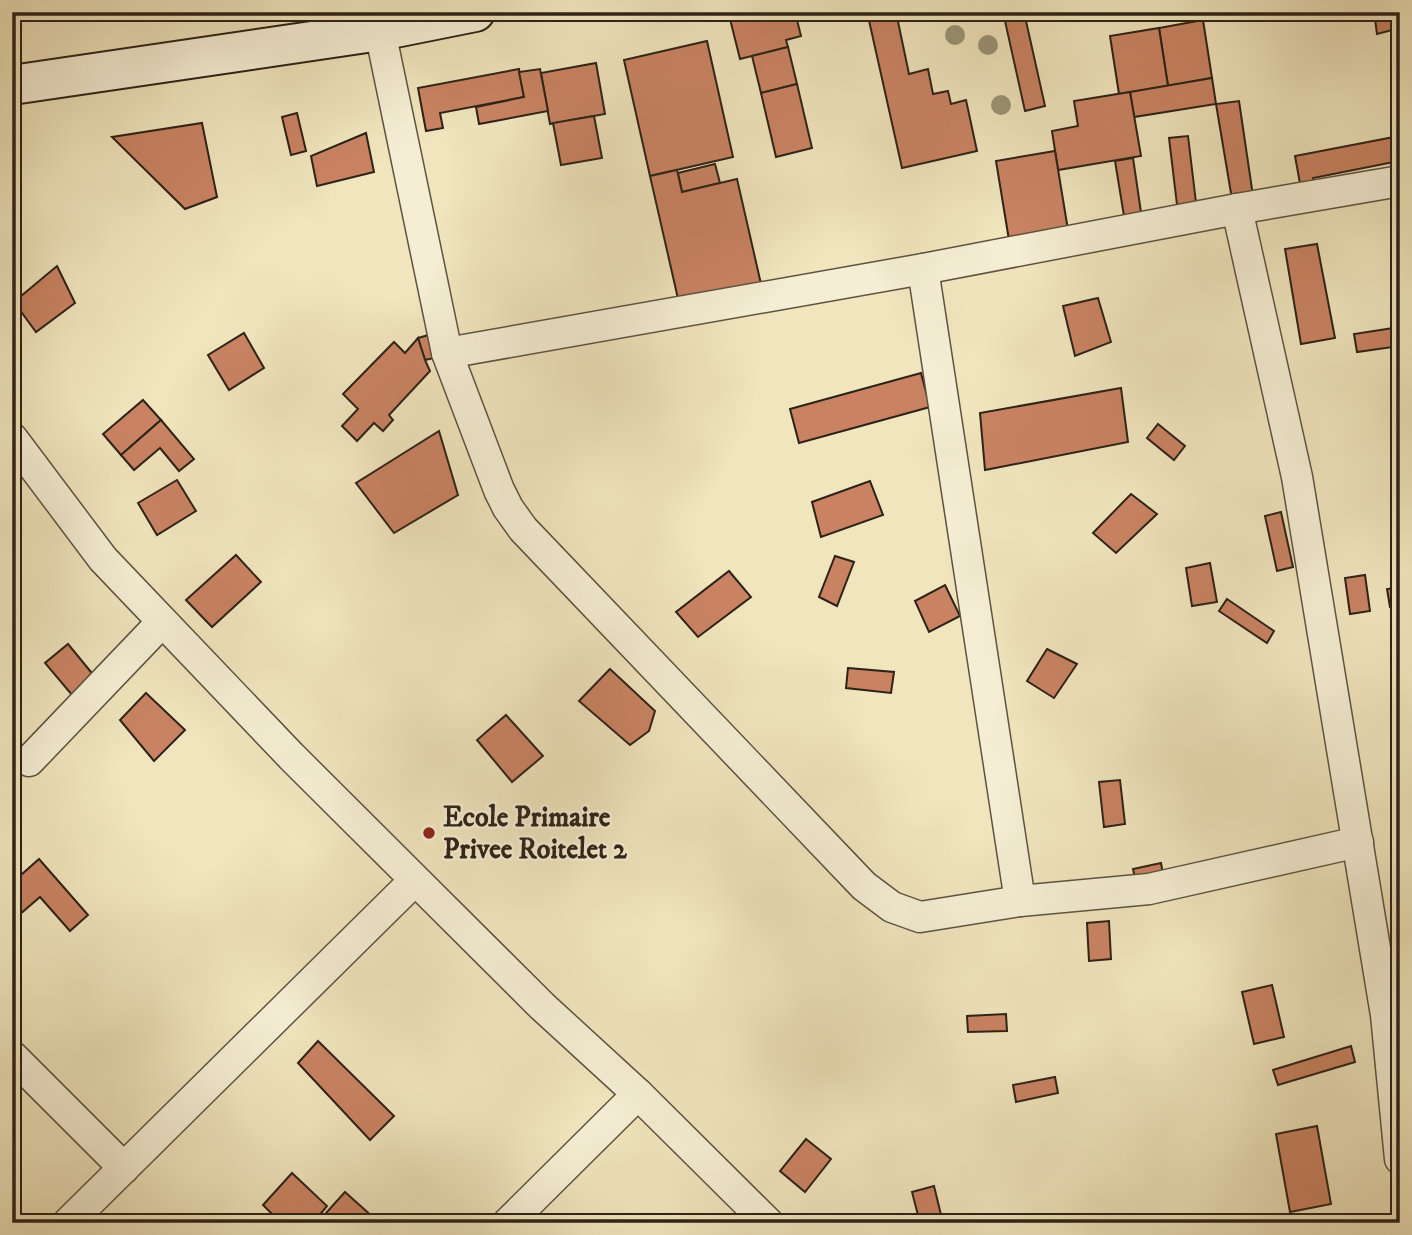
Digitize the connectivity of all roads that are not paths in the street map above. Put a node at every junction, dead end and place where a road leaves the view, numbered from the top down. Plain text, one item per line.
1 (475, 12) edge
2 (379, 21) edge
3 (12, 85) edge
4 (1400, 181) edge
5 (1237, 209) junction
6 (922, 269) junction
7 (447, 354) junction
8 (12, 438) edge
9 (162, 622) junction
10 (29, 761) dead end
11 (1358, 842) junction
12 (414, 881) junction
13 (1020, 901) junction
14 (1393, 1016) edge
15 (12, 1056) edge
16 (638, 1094) junction
17 (1400, 1159) edge
18 (124, 1168) junction
19 (68, 1223) edge
20 (508, 1223) edge
21 (768, 1223) edge

1 - 2 street
2 - 3 street
2 - 7 street
4 - 5 street
5 - 6 street
5 - 11 street
6 - 7 street
6 - 13 street
7 - 13 street
8 - 9 street
9 - 10 street
9 - 12 street
11 - 13 street
11 - 14 street
12 - 16 street
12 - 18 street
14 - 17 street
15 - 18 street
16 - 20 street
16 - 21 street
18 - 19 street

